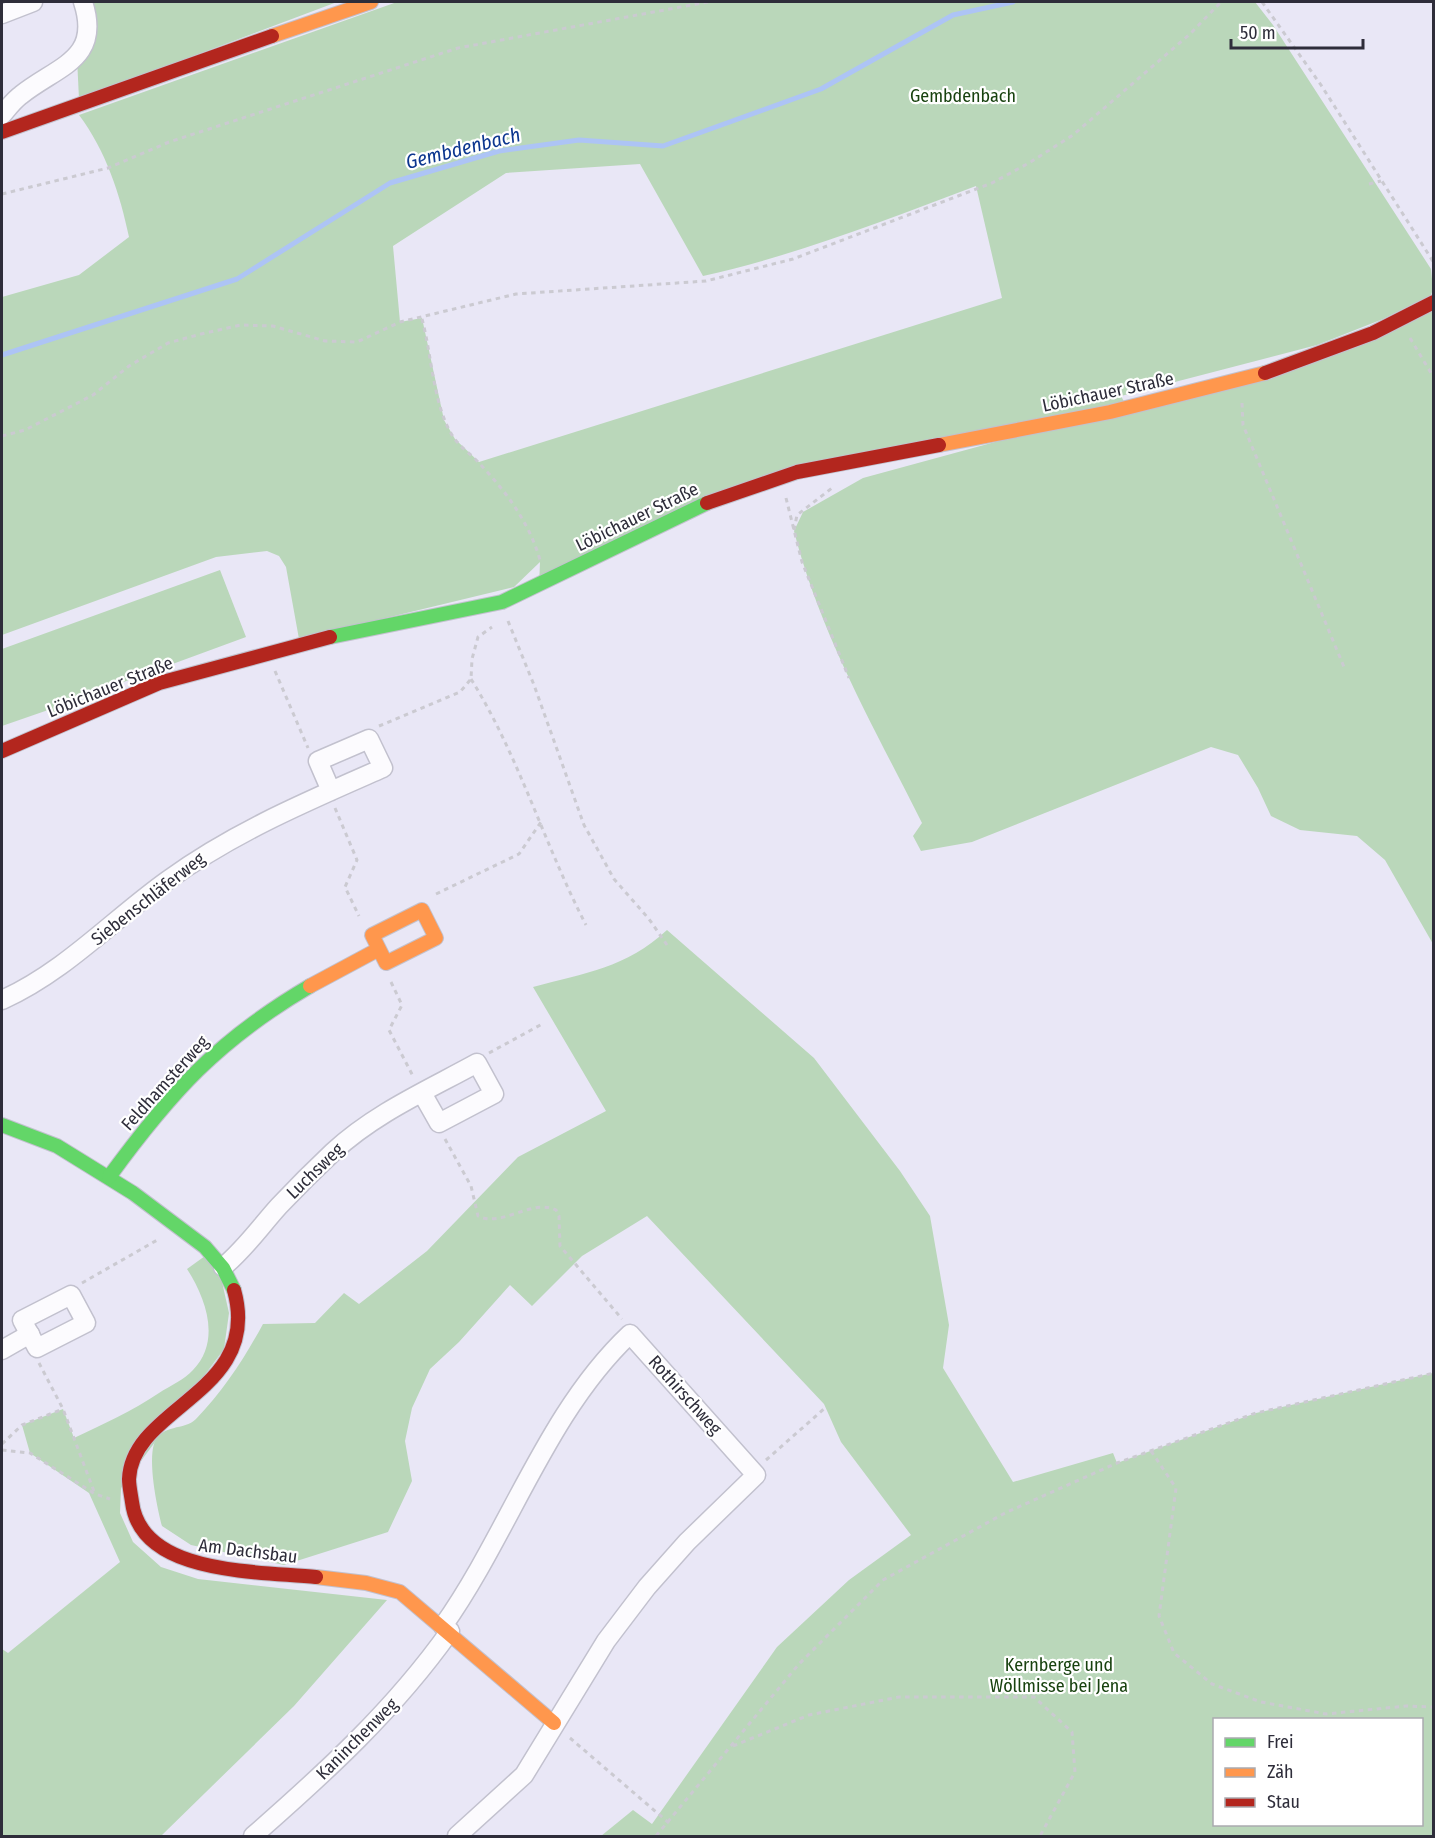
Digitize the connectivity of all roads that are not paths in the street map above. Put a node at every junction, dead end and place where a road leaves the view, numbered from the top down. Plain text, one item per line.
1 (33, 2) edge
2 (83, 2) edge
3 (371, 2) edge
4 (2, 14) edge
5 (2, 115) edge
6 (2, 132) edge
7 (1434, 302) edge
8 (2, 751) edge
9 (329, 792) junction
10 (379, 949) junction
11 (2, 1000) edge
12 (422, 1093) junction
13 (2, 1125) edge
14 (109, 1177) junction
15 (223, 1267) junction
16 (33, 1341) junction
17 (2, 1350) edge
18 (446, 1628) junction
19 (554, 1723) junction
20 (253, 1836) edge
21 (457, 1836) edge

1 - 4 street
2 - 5 street
3 - 6 street
7 - 8 street, Löbichauer Straße
9 - 9 street, Siebenschläferweg
9 - 11 street, Siebenschläferweg
10 - 10 street
10 - 14 street, Feldhamsterweg
12 - 12 street, Luchsweg
12 - 15 street, Luchsweg
13 - 14 street, Am Dachsbau
14 - 15 street, Am Dachsbau
15 - 18 street, Am Dachsbau
16 - 16 street
16 - 17 street
18 - 19 street, Am Dachsbau
18 - 19 street, Rothirschweg
18 - 20 street, Kaninchenweg
19 - 21 street

